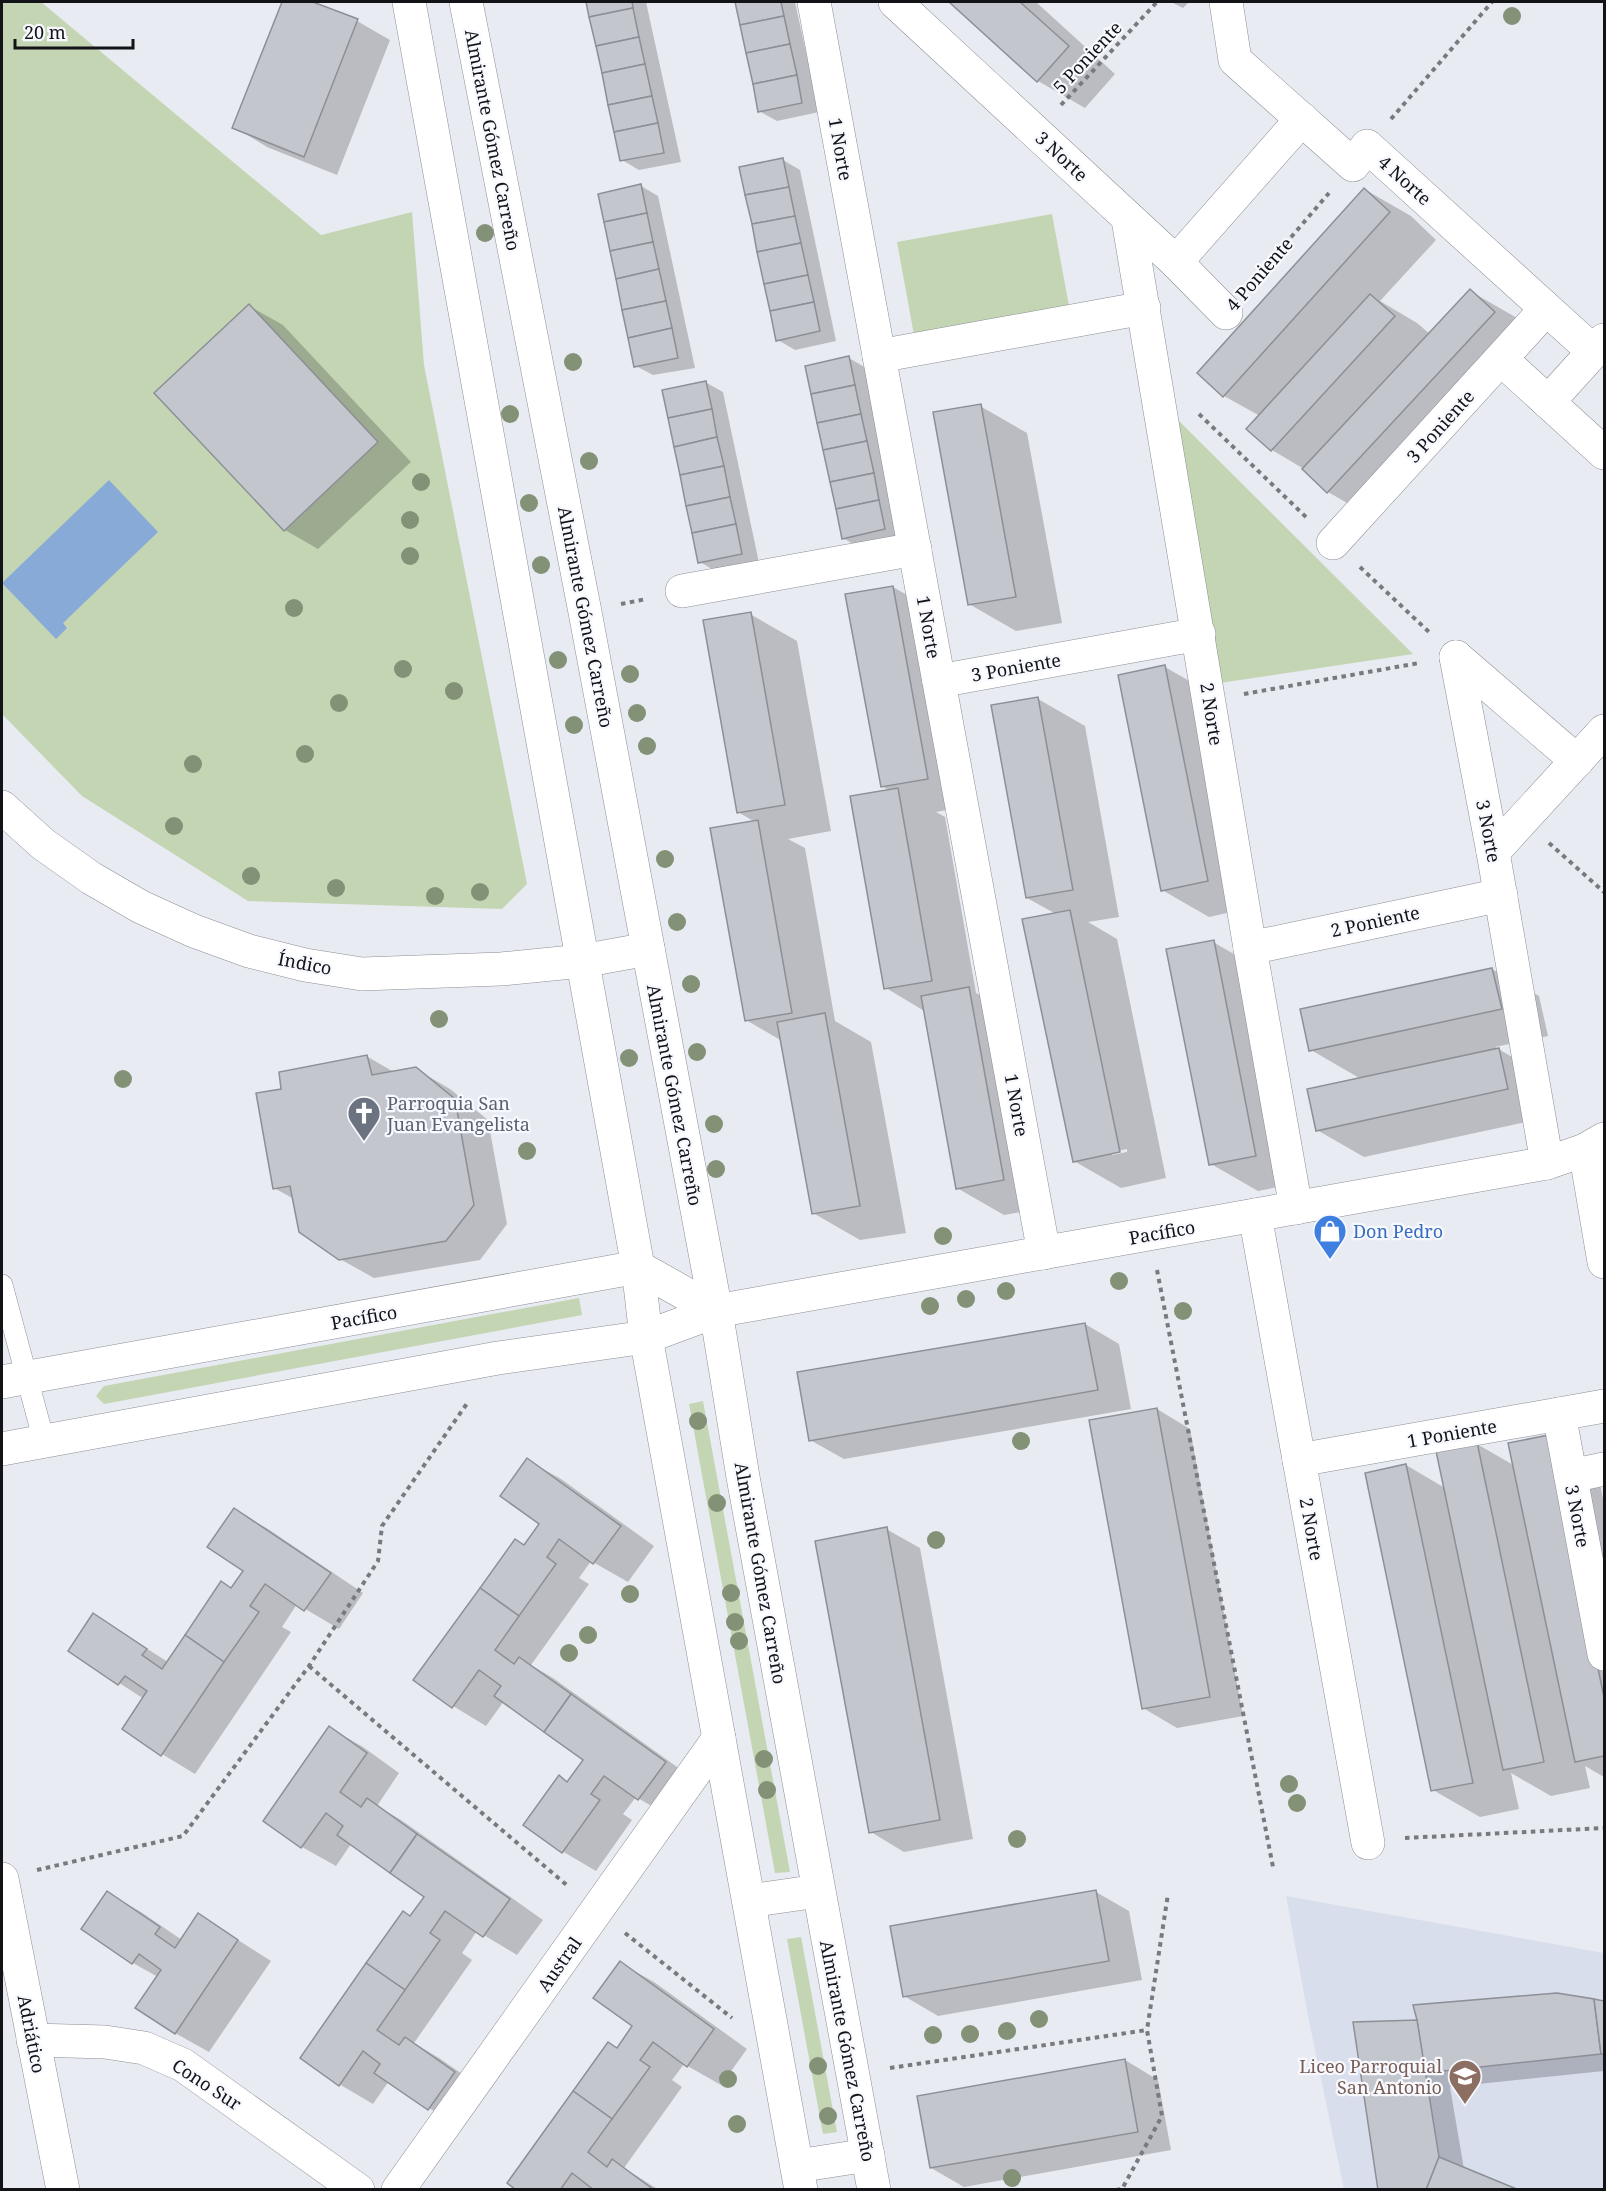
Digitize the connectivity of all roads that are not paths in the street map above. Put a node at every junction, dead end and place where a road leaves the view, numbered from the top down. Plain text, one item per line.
1 (409, 2) edge
2 (466, 2) edge
3 (814, 2) edge
4 (895, 2) edge
5 (1226, 2) edge
6 (1302, 119) junction
7 (1128, 219) junction
8 (1176, 262) junction
9 (1144, 308) junction
10 (1546, 309) junction
11 (1226, 313) road end
12 (1599, 346) edge
13 (879, 356) junction
14 (1501, 359) junction
15 (1548, 402) junction
16 (1605, 453) edge
17 (1334, 543) dead end
18 (915, 549) junction
19 (682, 591) road end
20 (1198, 634) junction
21 (939, 681) junction
22 (1605, 731) edge
23 (1577, 761) junction
24 (2, 807) edge
25 (1493, 852) junction
26 (1501, 895) junction
27 (1250, 948) junction
28 (648, 949) junction
29 (582, 961) junction
30 (1595, 1144) edge
31 (1547, 1163) junction
32 (1296, 1208) junction
33 (1255, 1215) junction
34 (1044, 1253) junction
35 (1605, 1262) edge
36 (638, 1267) junction
37 (2, 1285) edge
38 (716, 1311) junction
39 (646, 1337) junction
40 (14, 1380) edge
41 (1605, 1406) edge
42 (1559, 1414) junction
43 (45, 1441) junction
44 (2, 1449) edge
45 (1299, 1460) junction
46 (1605, 1469) edge
47 (1571, 1476) junction
48 (1605, 1654) edge
49 (719, 1738) junction
50 (1368, 1843) road end
51 (2, 1879) edge
52 (818, 1891) junction
53 (749, 1901) junction
54 (33, 2040) junction
55 (868, 2155) junction
56 (799, 2178) edge
57 (63, 2190) edge
58 (358, 2190) edge
59 (398, 2190) edge
60 (874, 2190) edge

1 - 29 street
2 - 28 street, Almirante Gómez Carreño
3 - 13 street, 1 Norte
4 - 7 street, 3 Norte
5 - 6 street, 4 Norte
6 - 8 street
6 - 10 street, 4 Norte
7 - 8 street, 3 Norte
7 - 9 street, 2 Norte
8 - 11 street, 3 Norte
9 - 13 street
9 - 20 street, 2 Norte
10 - 12 street, 4 Norte
10 - 14 street, 3 Poniente
12 - 15 street
13 - 18 street, 1 Norte
14 - 15 street
14 - 17 street, 3 Poniente
15 - 16 street
18 - 19 street
18 - 21 street, 1 Norte
20 - 21 street, 3 Poniente
20 - 27 street, 2 Norte
21 - 34 street, 1 Norte
22 - 23 street
23 - 25 street
23 - 25 street, 3 Norte
24 - 29 street, Índico
25 - 26 street, 3 Norte
26 - 27 street, 2 Poniente
26 - 31 street, 3 Norte
27 - 32 street, 2 Norte
28 - 29 street, Índico
28 - 38 street, Almirante Gómez Carreño
29 - 36 street
30 - 31 street, Pacífico
30 - 35 street
31 - 32 street, Pacífico
32 - 33 street, Pacífico
33 - 34 street, Pacífico
33 - 45 street, 2 Norte
34 - 38 street, Pacífico
36 - 38 street
36 - 39 street
36 - 40 street, Pacífico
37 - 40 lane
38 - 39 street, Pacífico
38 - 52 street, Almirante Gómez Carreño
39 - 43 street, Pacífico
39 - 49 street
40 - 43 lane
41 - 42 street, 1 Poniente
42 - 45 street, 1 Poniente
42 - 47 street, 3 Norte
43 - 44 street, Pacífico
45 - 50 street, 2 Norte
46 - 47 street
47 - 48 street, 3 Norte
49 - 53 street
49 - 59 street, Austral
51 - 54 street, Adriático
52 - 53 street
52 - 55 street, Almirante Gómez Carreño
53 - 56 street
54 - 57 street, Adriático
54 - 58 street, Cono Sur
55 - 56 street
55 - 60 street, Almirante Gómez Carreño

